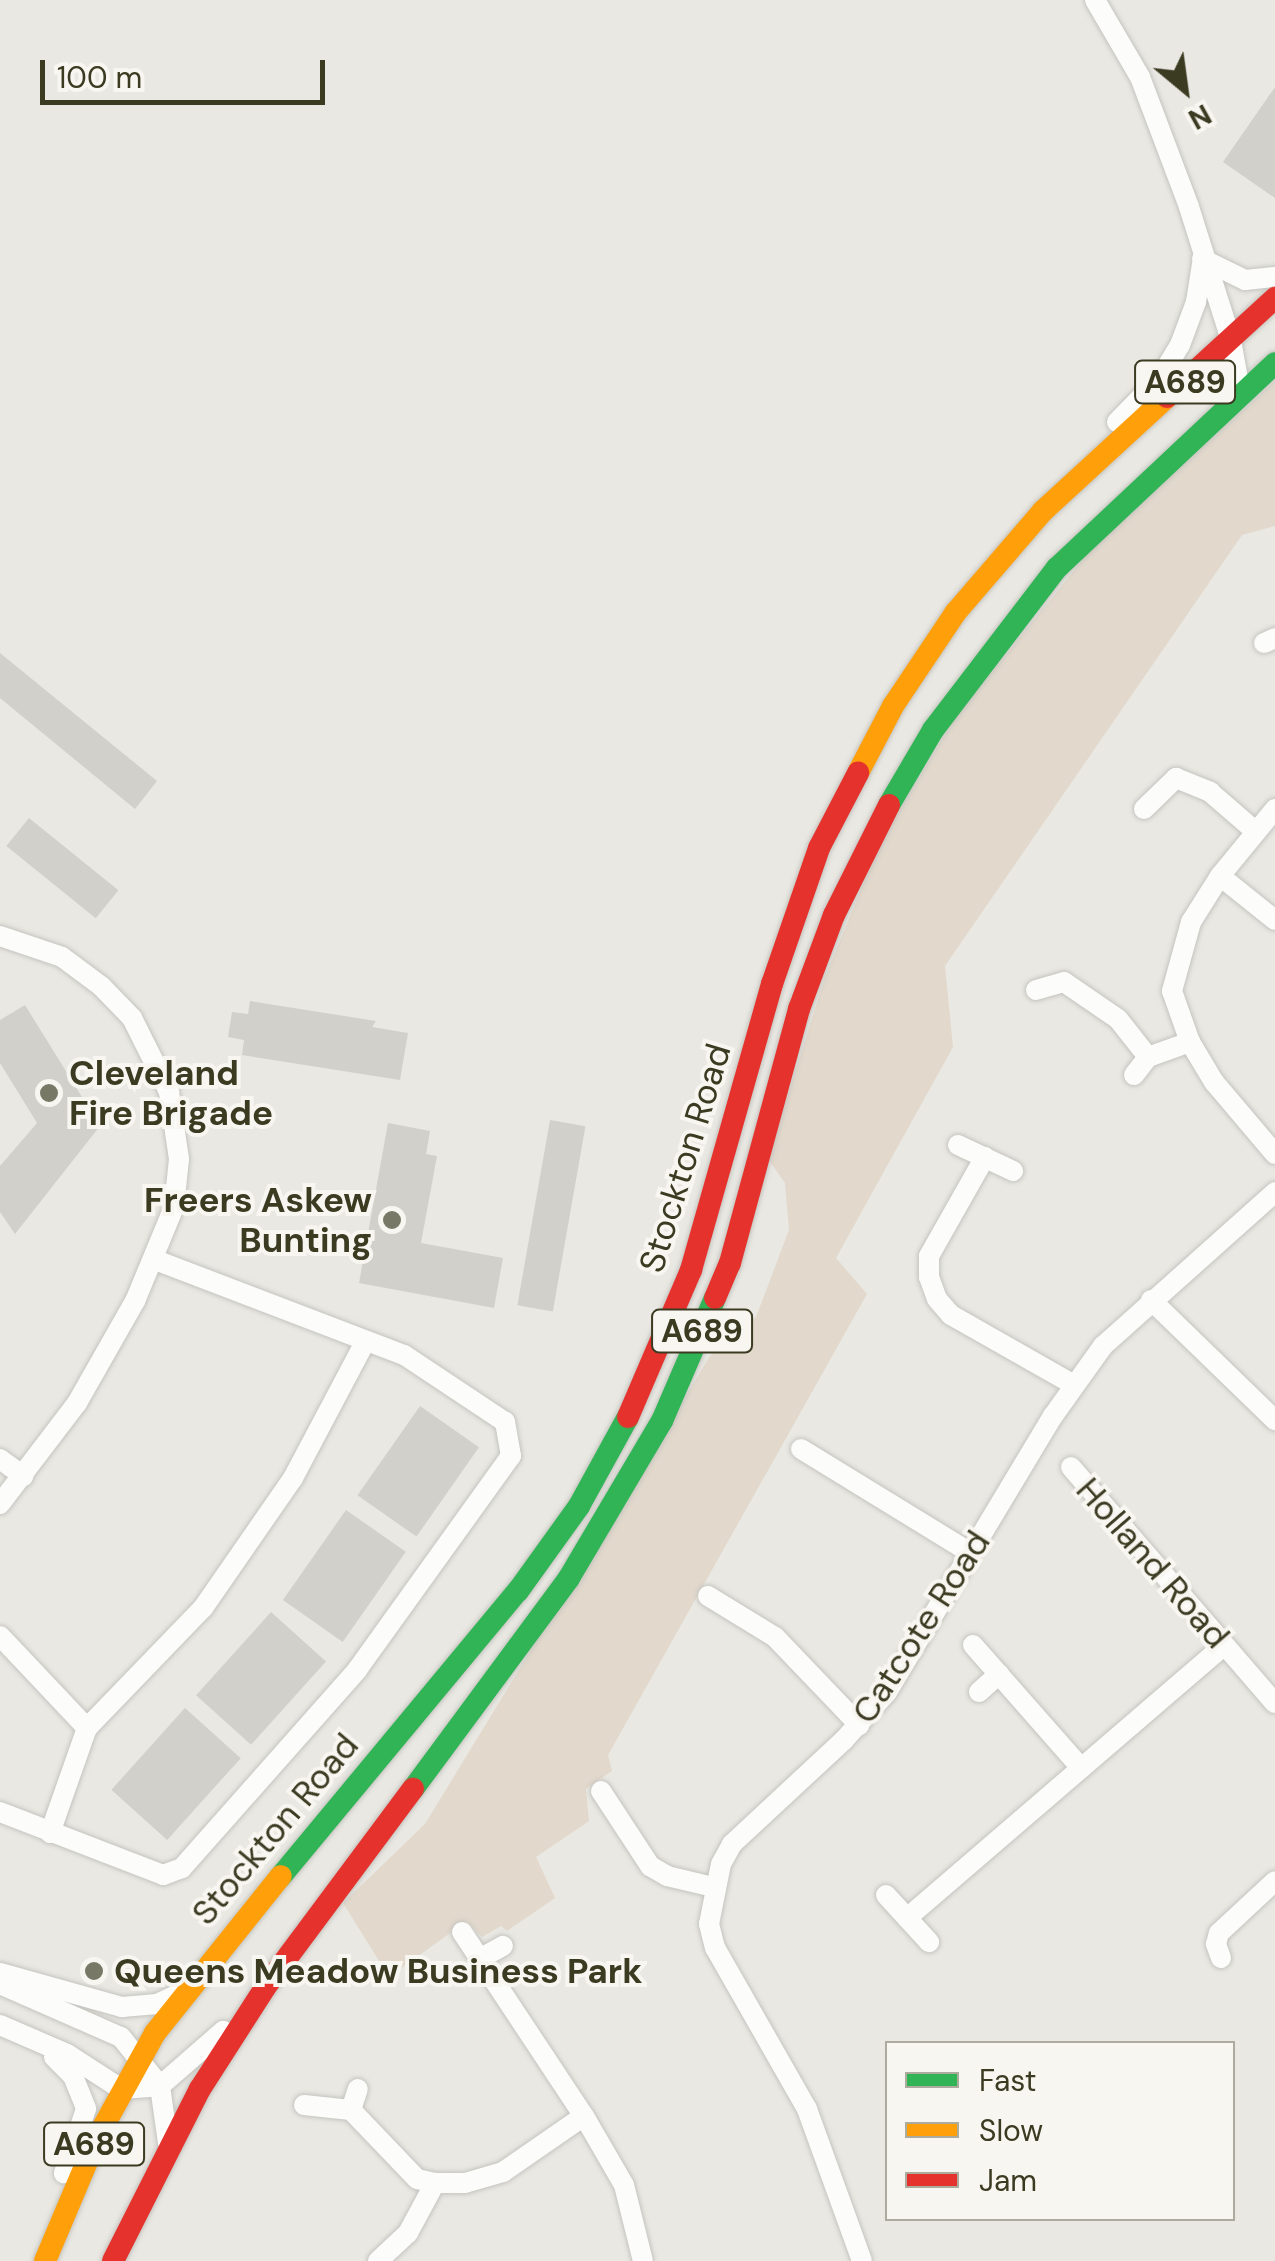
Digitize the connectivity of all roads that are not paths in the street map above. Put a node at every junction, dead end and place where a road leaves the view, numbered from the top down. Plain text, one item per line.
1 (1095, 0) edge
2 (1202, 259) junction
3 (1275, 277) edge
4 (1275, 298) edge
5 (1232, 340) junction
6 (1275, 364) edge
7 (1242, 396) junction
8 (1094, 463) junction
9 (1275, 808) edge
10 (1144, 809) dead end
11 (1256, 831) junction
12 (1220, 876) junction
13 (1275, 920) edge
14 (0, 936) edge
15 (1036, 990) dead end
16 (1190, 1042) junction
17 (1148, 1057) junction
18 (1134, 1075) dead end
19 (958, 1145) dead end
20 (1275, 1154) edge
21 (985, 1157) junction
22 (1012, 1171) dead end
23 (1275, 1192) edge
24 (154, 1260) junction
25 (1151, 1300) junction
26 (365, 1342) junction
27 (1074, 1385) junction
28 (1275, 1420) edge
29 (801, 1448) dead end
30 (0, 1458) edge
31 (1071, 1467) dead end
32 (23, 1476) junction
33 (0, 1504) edge
34 (971, 1553) junction
35 (708, 1596) dead end
36 (0, 1636) edge
37 (974, 1645) dead end
38 (1223, 1646) junction
39 (999, 1674) junction
40 (979, 1692) dead end
41 (1275, 1703) edge
42 (859, 1724) junction
43 (87, 1728) junction
44 (1080, 1768) junction
45 (601, 1791) dead end
46 (0, 1812) edge
47 (50, 1833) junction
48 (1275, 1881) edge
49 (714, 1888) junction
50 (886, 1895) dead end
51 (907, 1918) junction
52 (462, 1932) dead end
53 (929, 1942) dead end
54 (503, 1946) dead end
55 (481, 1958) junction
56 (1221, 1958) dead end
57 (0, 1973) edge
58 (0, 1984) edge
59 (266, 1986) junction
60 (185, 1990) junction
61 (0, 2026) edge
62 (38, 2046) junction
63 (140, 2056) junction
64 (160, 2086) junction
65 (121, 2089) junction
66 (304, 2105) dead end
67 (584, 2116) junction
68 (168, 2148) junction
69 (435, 2183) junction
70 (47, 2254) edge
71 (113, 2261) edge
72 (378, 2261) edge
73 (643, 2261) edge
74 (862, 2261) edge

1 - 2 street
2 - 3 street
2 - 5 street
2 - 8 street
4 - 5 highway, Stockton Road / A689
5 - 7 street
5 - 8 highway, Stockton Road / A689
6 - 7 highway, Stockton Road / A689
7 - 59 highway, Stockton Road / A689
8 - 60 highway, Stockton Road / A689
9 - 11 street
10 - 11 street
11 - 12 street
12 - 13 street
12 - 16 street
14 - 24 street
15 - 17 street
16 - 17 street
16 - 20 street
17 - 18 street
19 - 21 street
21 - 22 street
21 - 27 street
23 - 25 street, Catcote Road
24 - 26 street
24 - 32 street
25 - 27 street, Catcote Road
25 - 28 street
26 - 43 street
26 - 47 street
27 - 34 street, Catcote Road
29 - 34 street
30 - 32 street
31 - 38 street, Holland Road
32 - 33 street
34 - 42 street, Catcote Road
35 - 42 street
36 - 43 street
37 - 39 street
38 - 41 street, Holland Road
38 - 44 street
39 - 40 street
39 - 44 street
42 - 49 street, Catcote Road
43 - 47 street
44 - 51 street
45 - 49 street
46 - 47 street
48 - 56 street
49 - 74 street, Catcote Road
50 - 51 street
51 - 53 street
52 - 55 street
54 - 55 street
55 - 67 street
57 - 60 street
58 - 63 street
59 - 64 street
59 - 68 highway, Stockton Road / A689
60 - 63 highway, Stockton Road / A689
61 - 62 street
62 - 65 street
62 - 70 street
63 - 64 street
63 - 65 highway, Stockton Road / A689
64 - 65 street
64 - 68 street
65 - 70 highway, Stockton Road / A689
66 - 69 street
67 - 69 street
67 - 73 street
68 - 71 highway, Stockton Road / A689
69 - 72 street

